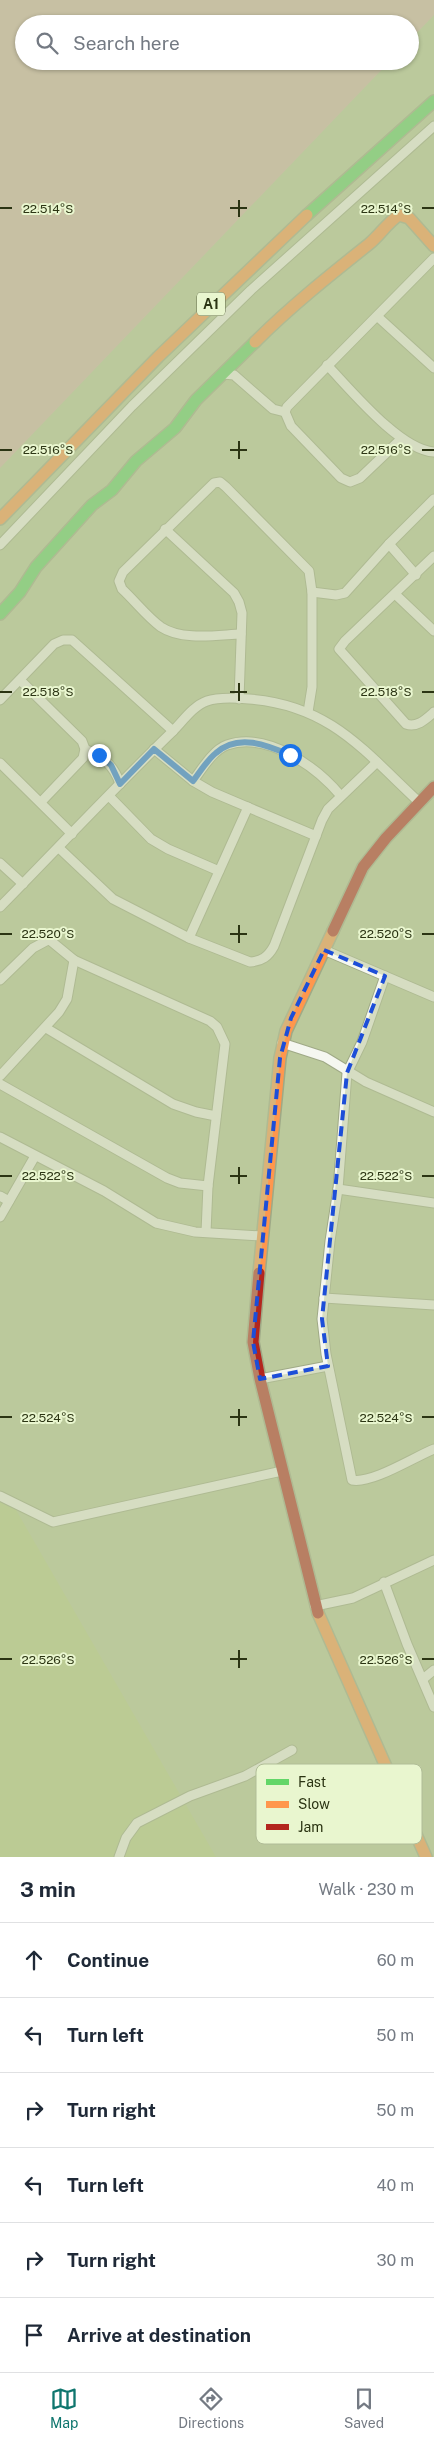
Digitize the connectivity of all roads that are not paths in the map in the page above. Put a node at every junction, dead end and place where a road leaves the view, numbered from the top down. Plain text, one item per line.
1 (434, 101) edge
2 (434, 126) edge
3 (434, 246) edge
4 (434, 258) edge
5 (378, 317) junction
6 (327, 365) junction
7 (434, 368) edge
8 (223, 374) junction
9 (285, 412) junction
10 (401, 439) junction
11 (434, 452) edge
12 (434, 499) edge
13 (0, 519) edge
14 (165, 529) junction
15 (389, 544) junction
16 (0, 545) edge
17 (434, 556) edge
18 (416, 574) junction
19 (312, 592) junction
20 (395, 594) junction
21 (0, 614) edge
22 (434, 632) edge
23 (241, 634) junction
24 (20, 680) junction
25 (239, 699) junction
26 (0, 700) edge
27 (308, 712) junction
28 (434, 712) edge
29 (173, 730) junction
30 (86, 749) junction
31 (154, 749) junction
32 (376, 762) junction
33 (0, 763) edge
34 (193, 781) junction
35 (120, 784) junction
36 (434, 787) edge
37 (109, 796) junction
38 (341, 796) junction
39 (41, 802) junction
40 (419, 802) junction
41 (248, 807) junction
42 (72, 834) junction
43 (316, 836) junction
44 (58, 848) junction
45 (0, 863) edge
46 (219, 871) junction
47 (23, 884) junction
48 (0, 907) edge
49 (189, 938) junction
50 (324, 950) junction
51 (74, 960) junction
52 (385, 976) junction
53 (0, 980) edge
54 (434, 997) edge
55 (46, 1028) junction
56 (282, 1043) junction
57 (347, 1073) junction
58 (0, 1076) edge
59 (0, 1084) edge
60 (434, 1112) edge
61 (216, 1116) junction
62 (0, 1137) edge
63 (35, 1156) junction
64 (208, 1186) junction
65 (338, 1190) junction
66 (0, 1196) edge
67 (9, 1201) junction
68 (434, 1203) edge
69 (0, 1218) edge
70 (206, 1232) junction
71 (262, 1236) junction
72 (324, 1298) junction
73 (434, 1305) edge
74 (328, 1366) junction
75 (260, 1379) junction
76 (434, 1449) edge
77 (282, 1471) junction
78 (0, 1496) edge
79 (434, 1560) edge
80 (384, 1582) junction
81 (314, 1606) junction
82 (434, 1670) edge
83 (423, 1679) junction
84 (434, 1706) edge
85 (292, 1750) dead end
86 (267, 1764) edge
87 (385, 1764) edge
88 (256, 1770) edge
89 (420, 1844) edge
90 (119, 1857) edge
91 (426, 1857) edge

1 - 13 main road, A1
2 - 16 street
3 - 8 main road
4 - 5 street
5 - 6 street
5 - 7 street
6 - 9 street
6 - 10 street
8 - 9 street
8 - 21 main road
9 - 10 street
10 - 11 street
12 - 15 street
14 - 19 street
14 - 23 street
14 - 23 street
15 - 18 street
15 - 19 street
17 - 18 street
18 - 20 street
19 - 27 street
20 - 22 street
20 - 28 street
23 - 25 street
24 - 26 street
24 - 29 street
24 - 30 street
25 - 27 street
25 - 29 street
27 - 32 street
29 - 31 street
30 - 35 street
30 - 39 street
31 - 34 street
31 - 35 street
32 - 38 street
32 - 40 street
33 - 39 street
34 - 38 street
34 - 41 street
35 - 37 street
36 - 40 main road
37 - 42 street
37 - 46 street
38 - 43 street
39 - 42 street
40 - 50 main road
41 - 43 street
41 - 46 street
42 - 44 street
43 - 49 street
44 - 47 street
44 - 49 street
45 - 47 street
46 - 49 street
47 - 48 street
50 - 52 street
50 - 56 main road
51 - 53 street
51 - 55 street
51 - 61 street
52 - 54 street
52 - 57 street
55 - 58 street
55 - 61 street
56 - 57 street
56 - 71 main road
57 - 60 street
57 - 65 street
59 - 64 street
61 - 64 street
62 - 63 street
63 - 67 street
63 - 70 street
64 - 70 street
65 - 68 street
65 - 72 street
66 - 67 street
67 - 69 street
70 - 71 street
71 - 75 main road
72 - 73 street
72 - 74 street
74 - 75 street
74 - 76 street
75 - 77 main road
77 - 78 street
77 - 81 main road
79 - 80 street
80 - 81 street
80 - 83 street
81 - 87 main road
82 - 83 street
83 - 84 street
85 - 86 street
88 - 90 street
89 - 91 main road

